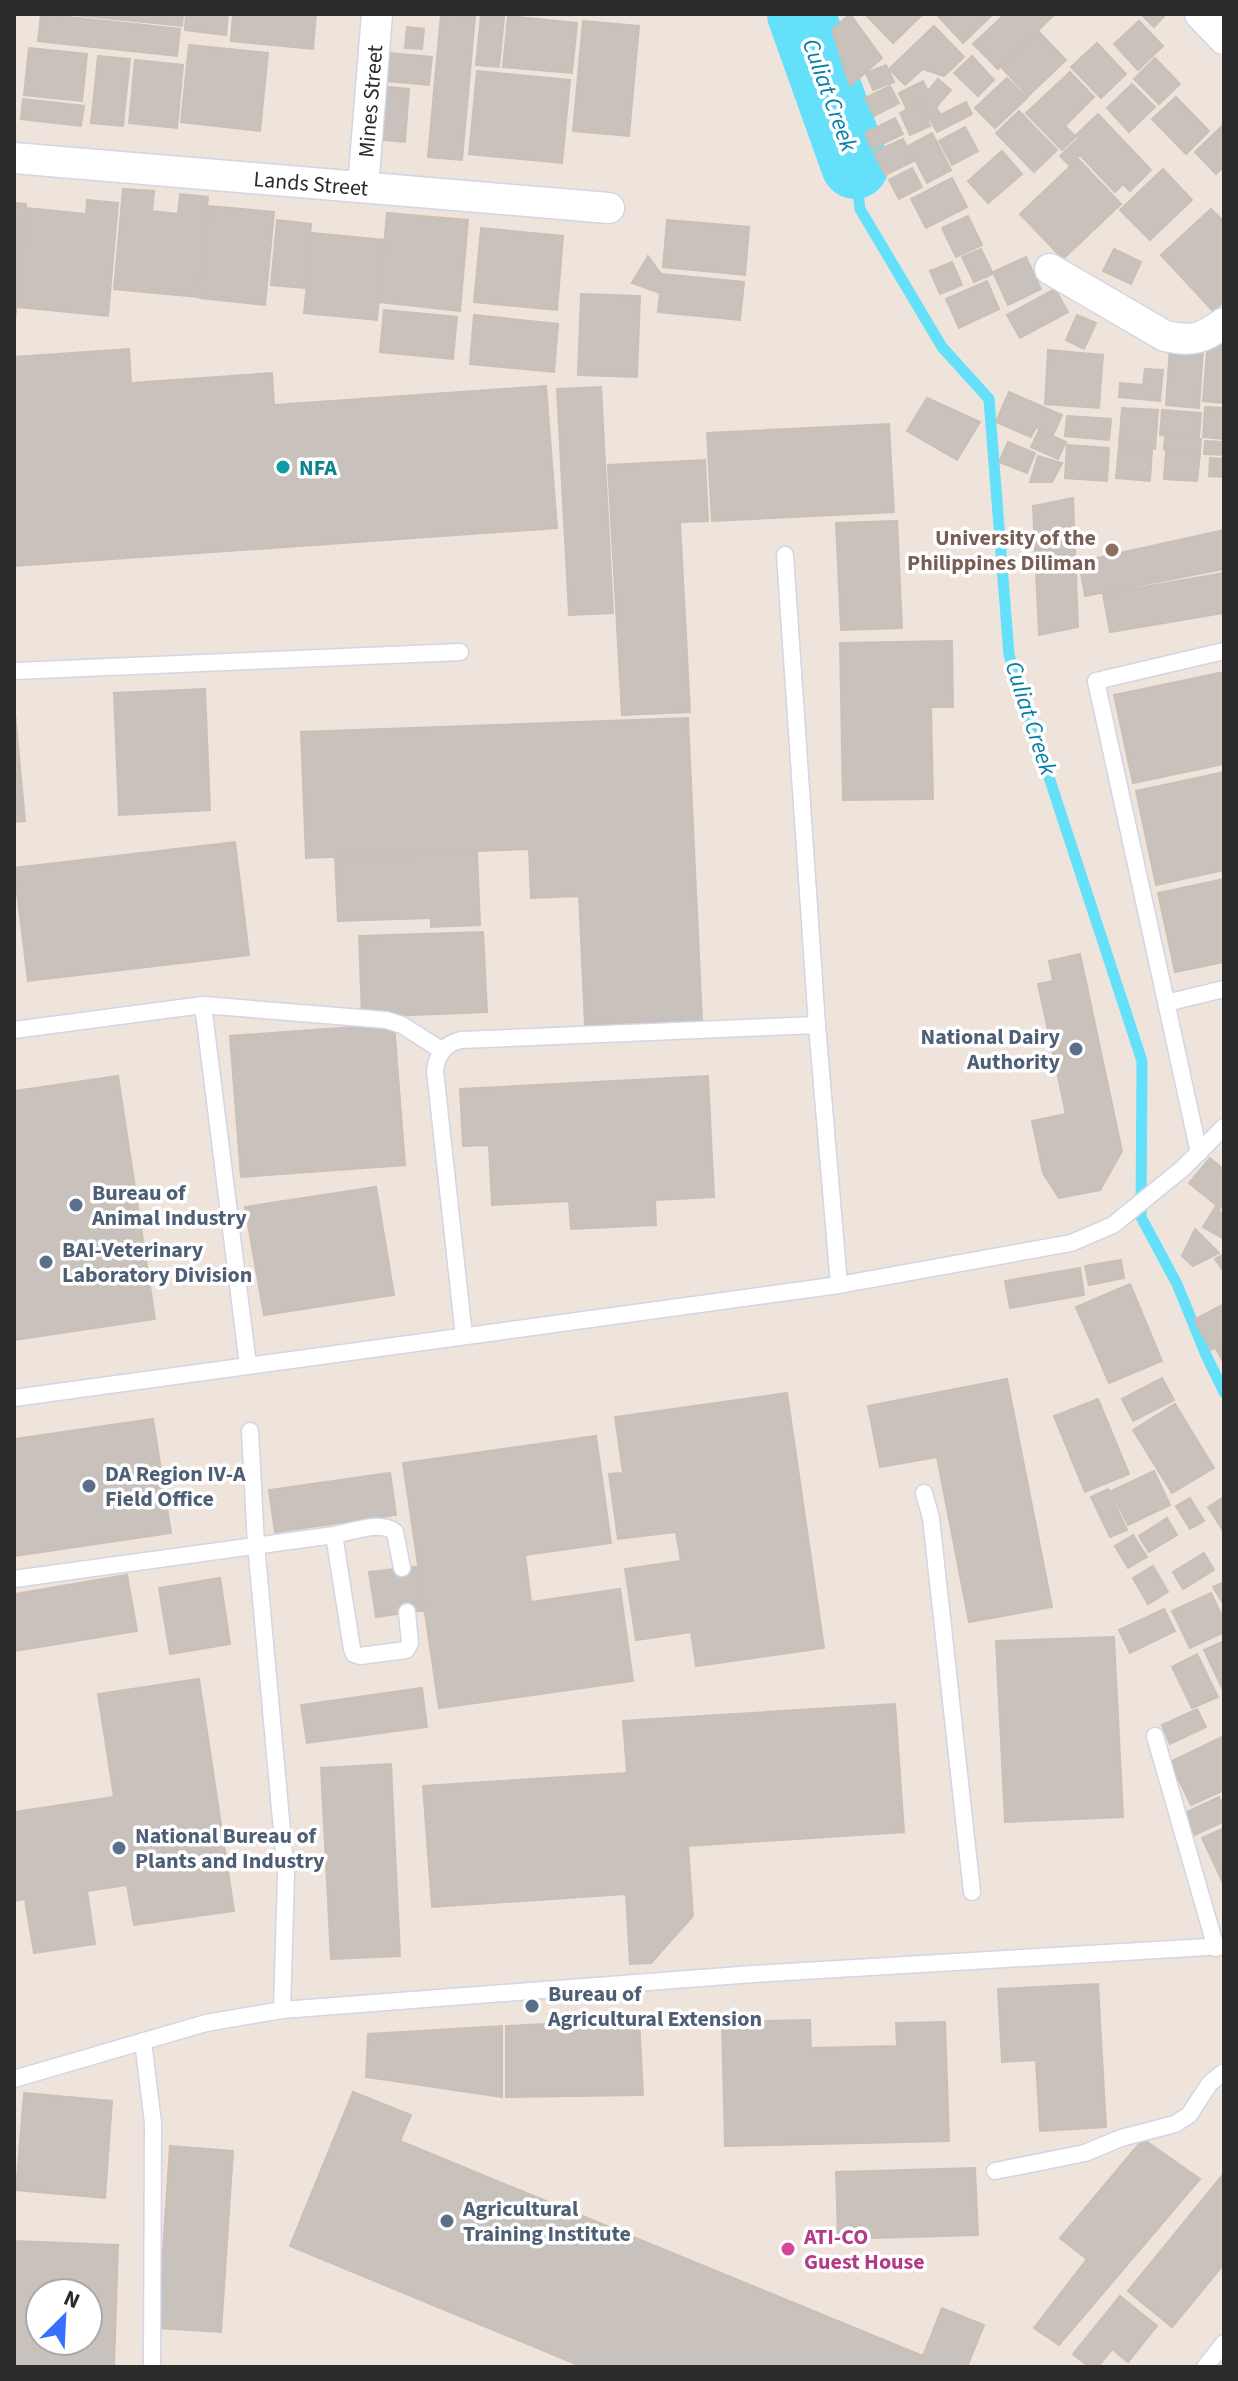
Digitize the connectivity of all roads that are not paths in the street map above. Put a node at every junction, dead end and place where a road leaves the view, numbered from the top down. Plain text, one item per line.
1 (377, 14) edge
2 (1200, 14) edge
3 (1224, 39) edge
4 (14, 158) edge
5 (363, 187) junction
6 (609, 208) dead end
7 (1050, 269) dead end
8 (1224, 323) edge
9 (785, 555) dead end
10 (1224, 651) edge
11 (460, 652) dead end
12 (14, 671) edge
13 (1224, 989) edge
14 (1166, 1003) junction
15 (203, 1005) junction
16 (817, 1025) junction
17 (14, 1030) edge
18 (441, 1050) junction
19 (1224, 1127) edge
20 (1199, 1153) junction
21 (839, 1285) junction
22 (464, 1336) junction
23 (248, 1365) junction
24 (14, 1398) edge
25 (250, 1431) dead end
26 (924, 1493) dead end
27 (334, 1535) junction
28 (256, 1544) junction
29 (402, 1568) dead end
30 (14, 1579) edge
31 (407, 1612) dead end
32 (1155, 1736) dead end
33 (972, 1892) dead end
34 (1220, 1947) edge
35 (282, 2010) junction
36 (143, 2041) junction
37 (1224, 2072) edge
38 (14, 2079) edge
39 (995, 2171) dead end
40 (1224, 2343) edge
41 (152, 2367) edge
42 (1205, 2367) edge

1 - 5 street, Mines Street
2 - 3 street
4 - 5 street, Lands Street
5 - 6 street, Lands Street
7 - 8 street
9 - 16 lane
10 - 14 lane
11 - 12 lane
13 - 14 lane
14 - 20 lane
15 - 17 lane
15 - 18 lane
15 - 23 lane
16 - 18 lane
16 - 21 lane
18 - 22 lane
19 - 20 lane
20 - 21 lane
21 - 22 lane
22 - 23 lane
23 - 24 lane
25 - 28 lane
26 - 33 lane
27 - 28 lane
27 - 29 lane
27 - 31 lane
28 - 30 lane
28 - 35 lane
32 - 34 lane
34 - 35 lane
35 - 36 lane
36 - 38 lane
36 - 41 lane
37 - 39 lane
40 - 42 lane

